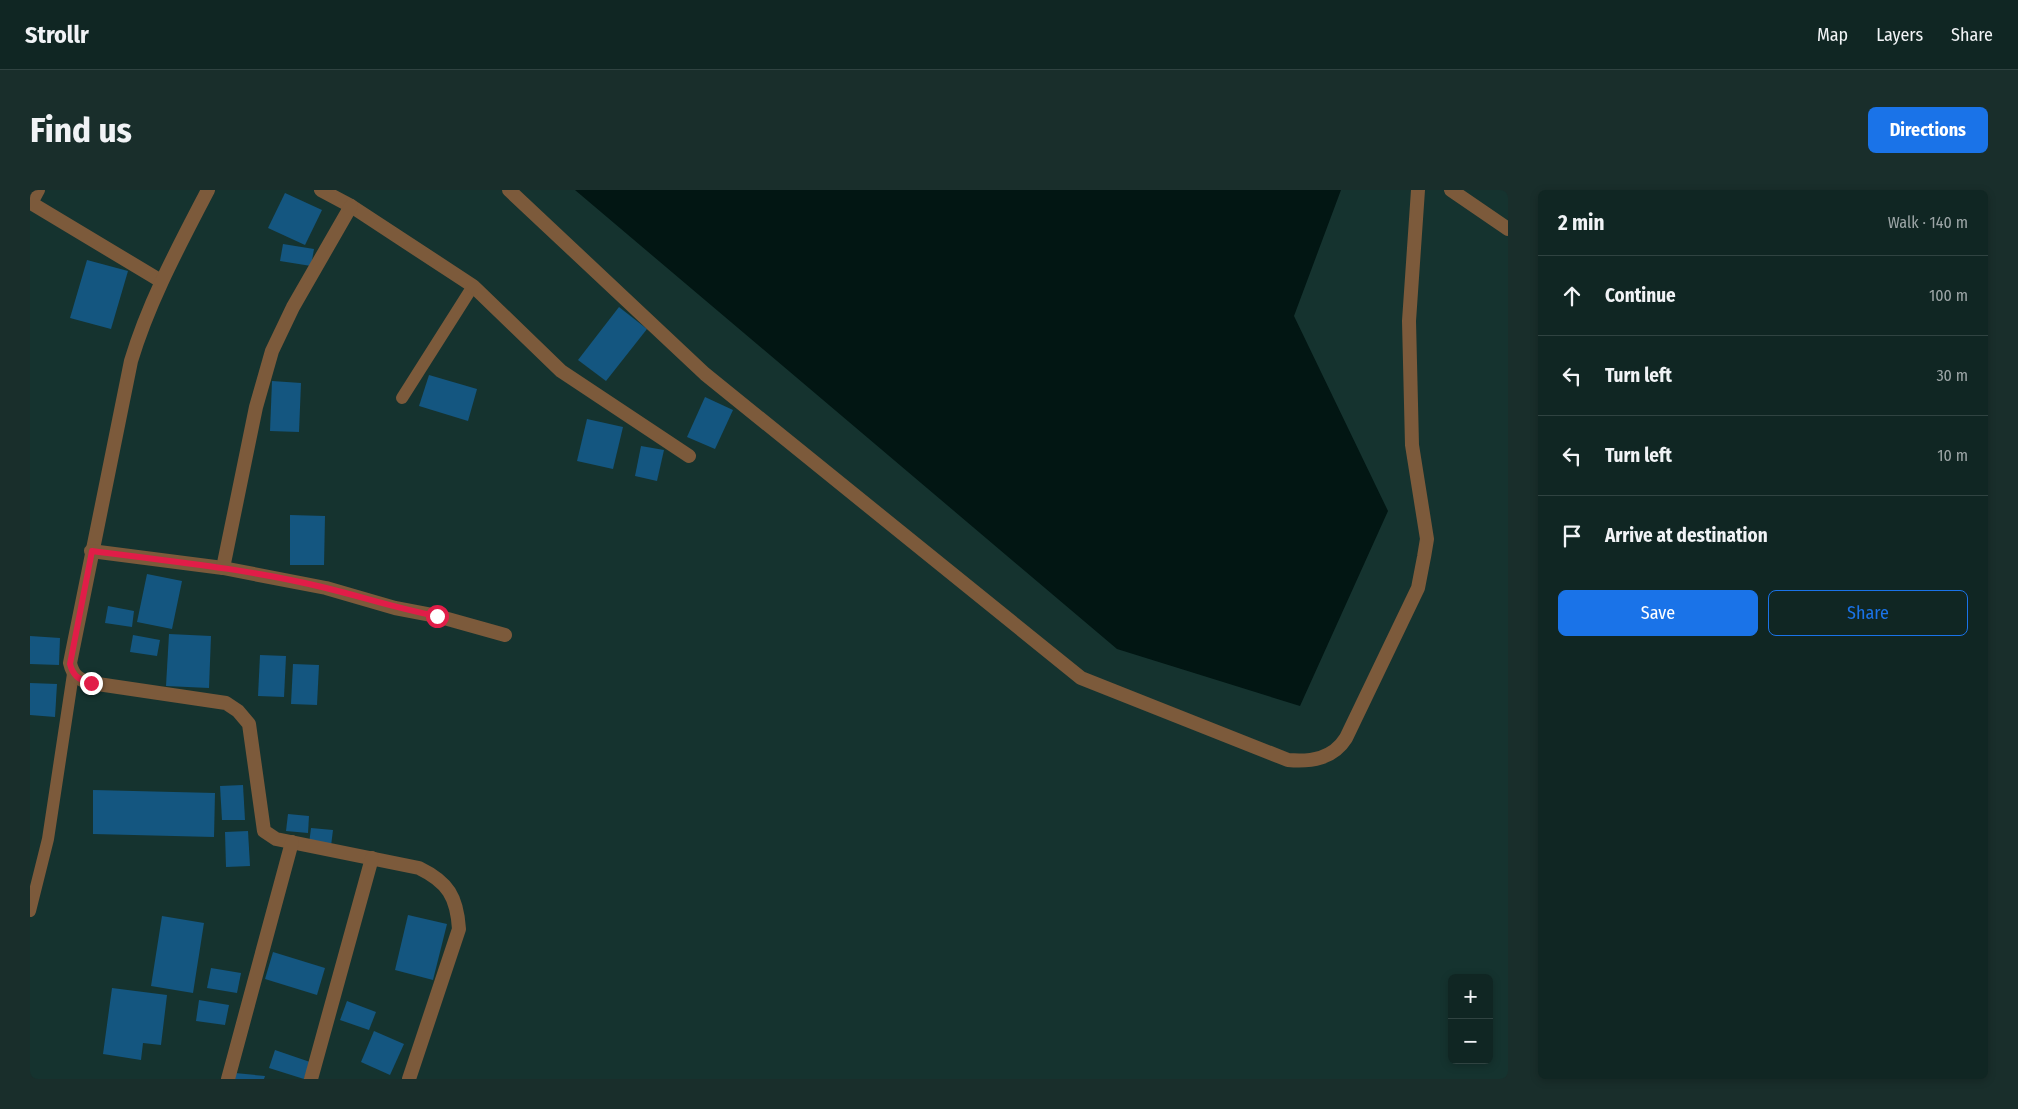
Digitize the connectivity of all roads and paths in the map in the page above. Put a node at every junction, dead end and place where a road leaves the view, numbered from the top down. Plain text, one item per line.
1 (38, 190) edge
2 (208, 190) edge
3 (321, 190) edge
4 (509, 190) edge
5 (1418, 190) edge
6 (1451, 190) edge
7 (352, 206) junction
8 (1508, 229) edge
9 (161, 281) junction
10 (473, 286) junction
11 (402, 398) dead end
12 (689, 456) dead end
13 (92, 551) junction
14 (223, 568) junction
15 (505, 635) dead end
16 (73, 674) junction
17 (292, 842) junction
18 (372, 858) junction
19 (30, 911) edge
20 (228, 1079) edge
21 (311, 1079) edge
22 (409, 1079) edge

1 - 9 street
2 - 9 street
3 - 7 street
4 - 5 street
6 - 8 street
7 - 10 street
7 - 14 street
9 - 13 street
10 - 11 lane
10 - 12 street
13 - 14 street
13 - 16 street
14 - 15 street
16 - 17 street
16 - 19 lane
17 - 18 street
17 - 20 street
18 - 21 street
18 - 22 street

